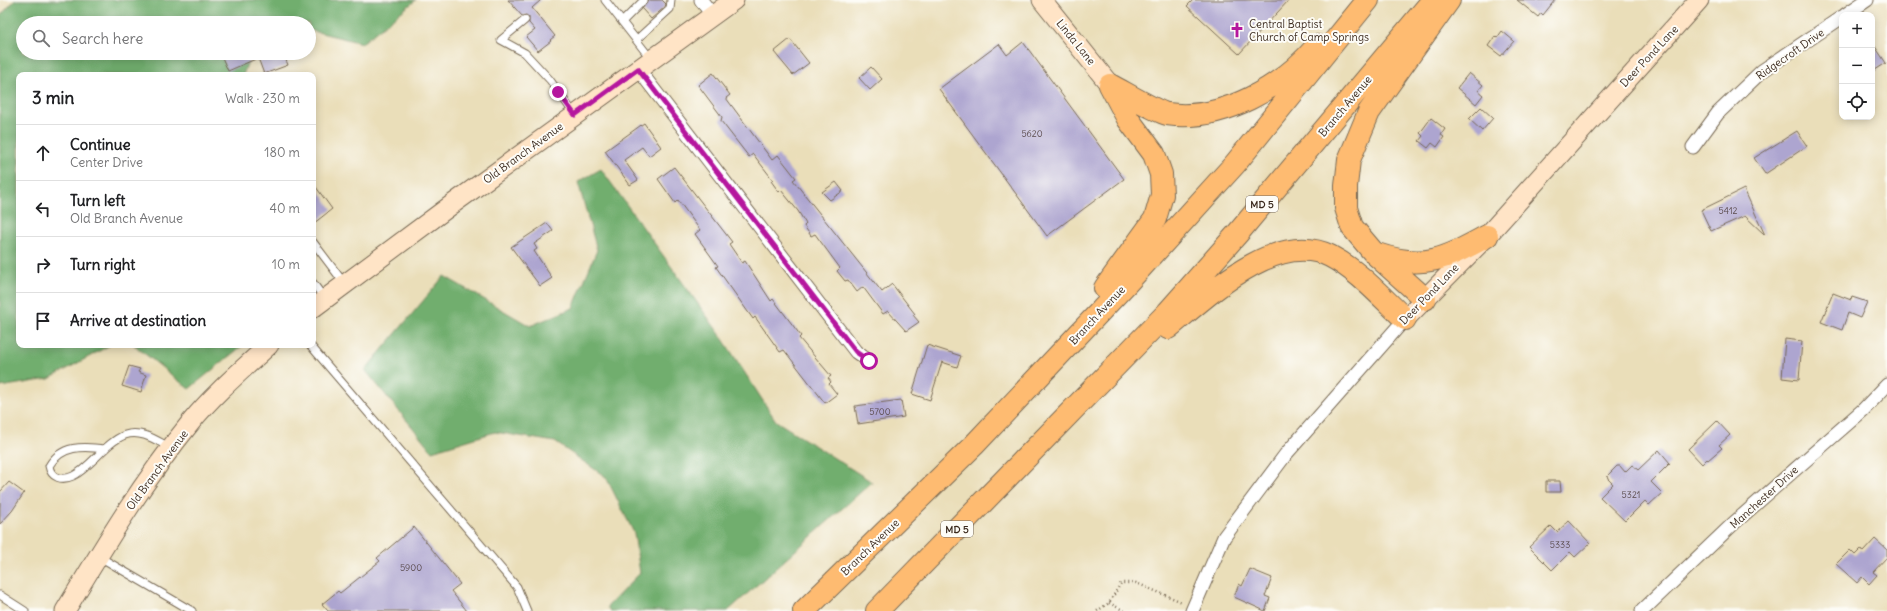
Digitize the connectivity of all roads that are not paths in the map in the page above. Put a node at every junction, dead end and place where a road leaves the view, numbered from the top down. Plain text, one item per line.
1 (605, 0) edge
2 (644, 0) edge
3 (670, 0) edge
4 (700, 0) edge
5 (734, 0) edge
6 (1042, 0) edge
7 (1356, 0) edge
8 (1368, 0) edge
9 (1433, 0) edge
10 (1449, 0) edge
11 (1699, 0) edge
12 (1867, 0) edge
13 (1850, 12) edge
14 (713, 16) junction
15 (525, 20) dead end
16 (1839, 20) edge
17 (622, 22) junction
18 (636, 40) junction
19 (645, 64) junction
20 (1110, 85) junction
21 (575, 115) junction
22 (1693, 147) dead end
23 (1487, 236) junction
24 (316, 246) edge
25 (1374, 253) junction
26 (344, 284) junction
27 (316, 293) edge
28 (1425, 299) junction
29 (319, 303) edge
30 (1404, 319) junction
31 (266, 348) edge
32 (313, 348) edge
33 (869, 361) dead end
34 (1040, 376) junction
35 (1887, 385) edge
36 (1082, 399) junction
37 (171, 448) junction
38 (105, 450) junction
39 (882, 536) junction
40 (98, 556) junction
41 (0, 595) edge
42 (1192, 609) edge
43 (25, 611) edge
44 (64, 611) edge
45 (192, 611) edge
46 (527, 611) edge
47 (790, 611) edge
48 (804, 611) edge
49 (877, 611) edge
50 (1642, 611) edge

1 - 17 lane
2 - 17 lane
3 - 18 lane
4 - 14 street
5 - 14 street, Old Branch Avenue
6 - 20 street, Linda Lane
7 - 20 highway
8 - 34 highway, Branch Avenue
9 - 36 highway, Branch Avenue / MD 5
10 - 25 highway
11 - 23 street, Deer Pond Lane
12 - 13 street
14 - 19 street, Old Branch Avenue
15 - 21 lane
16 - 22 street, Ridgecroft Drive
17 - 18 lane
18 - 19 lane
19 - 21 street, Old Branch Avenue
19 - 33 street
20 - 34 highway
21 - 26 street, Old Branch Avenue
23 - 25 highway
23 - 28 street, Deer Pond Lane
24 - 26 lane
25 - 28 highway
26 - 29 street, Old Branch Avenue
27 - 29 lane
28 - 30 street, Deer Pond Lane
30 - 36 highway
30 - 42 street, Deer Pond Lane
31 - 37 street, Old Branch Avenue
32 - 46 lane
34 - 39 highway, Branch Avenue
35 - 50 street, Manchester Drive
36 - 49 highway, Branch Avenue / MD 5
37 - 38 lane
37 - 40 street, Old Branch Avenue
38 - 38 lane
39 - 47 highway
39 - 48 highway, Branch Avenue
40 - 44 street, Old Branch Avenue
40 - 45 lane
41 - 43 lane

